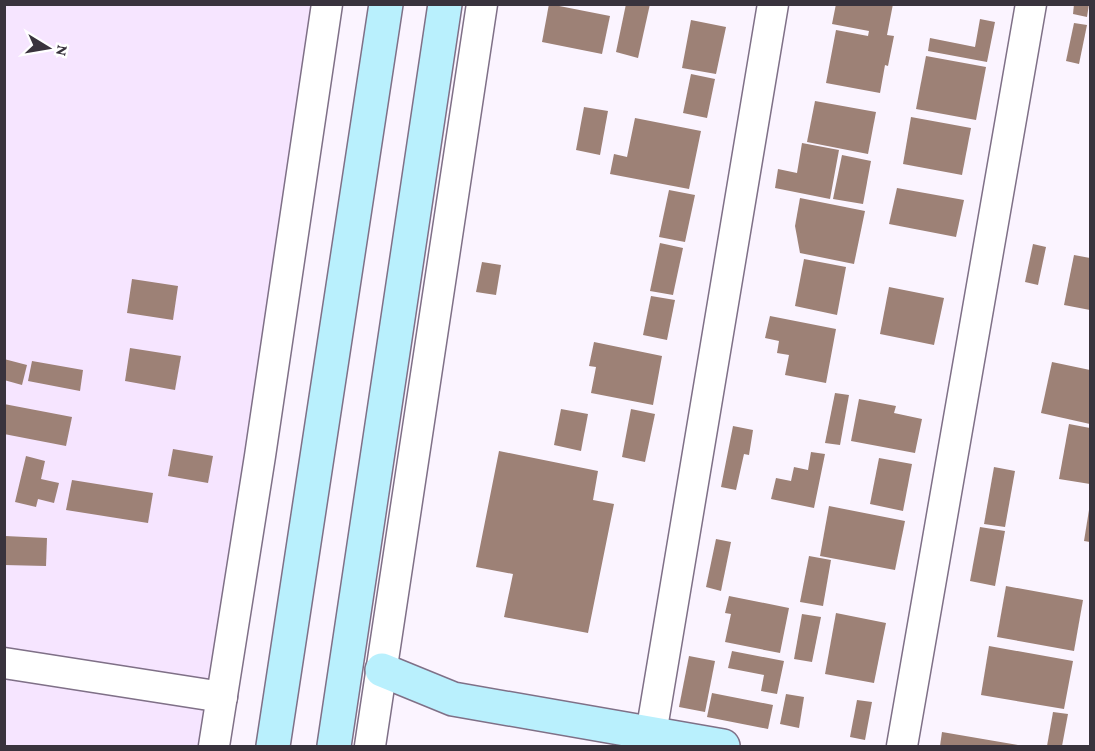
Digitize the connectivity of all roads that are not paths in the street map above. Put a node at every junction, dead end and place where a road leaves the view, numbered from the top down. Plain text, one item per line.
1 (327, 4) edge
2 (386, 4) edge
3 (445, 4) edge
4 (482, 4) edge
5 (773, 4) edge
6 (1031, 4) edge
7 (4, 663) edge
8 (382, 670) junction
9 (222, 697) junction
10 (651, 734) junction
11 (214, 747) edge
12 (273, 747) edge
13 (334, 747) edge
14 (370, 747) edge
15 (723, 747) edge
16 (902, 747) edge

1 - 9 street
2 - 12 main road
3 - 13 main road
4 - 8 street
5 - 10 street
6 - 16 street
7 - 9 street
8 - 10 main road
8 - 14 street
9 - 11 street
10 - 15 main road

